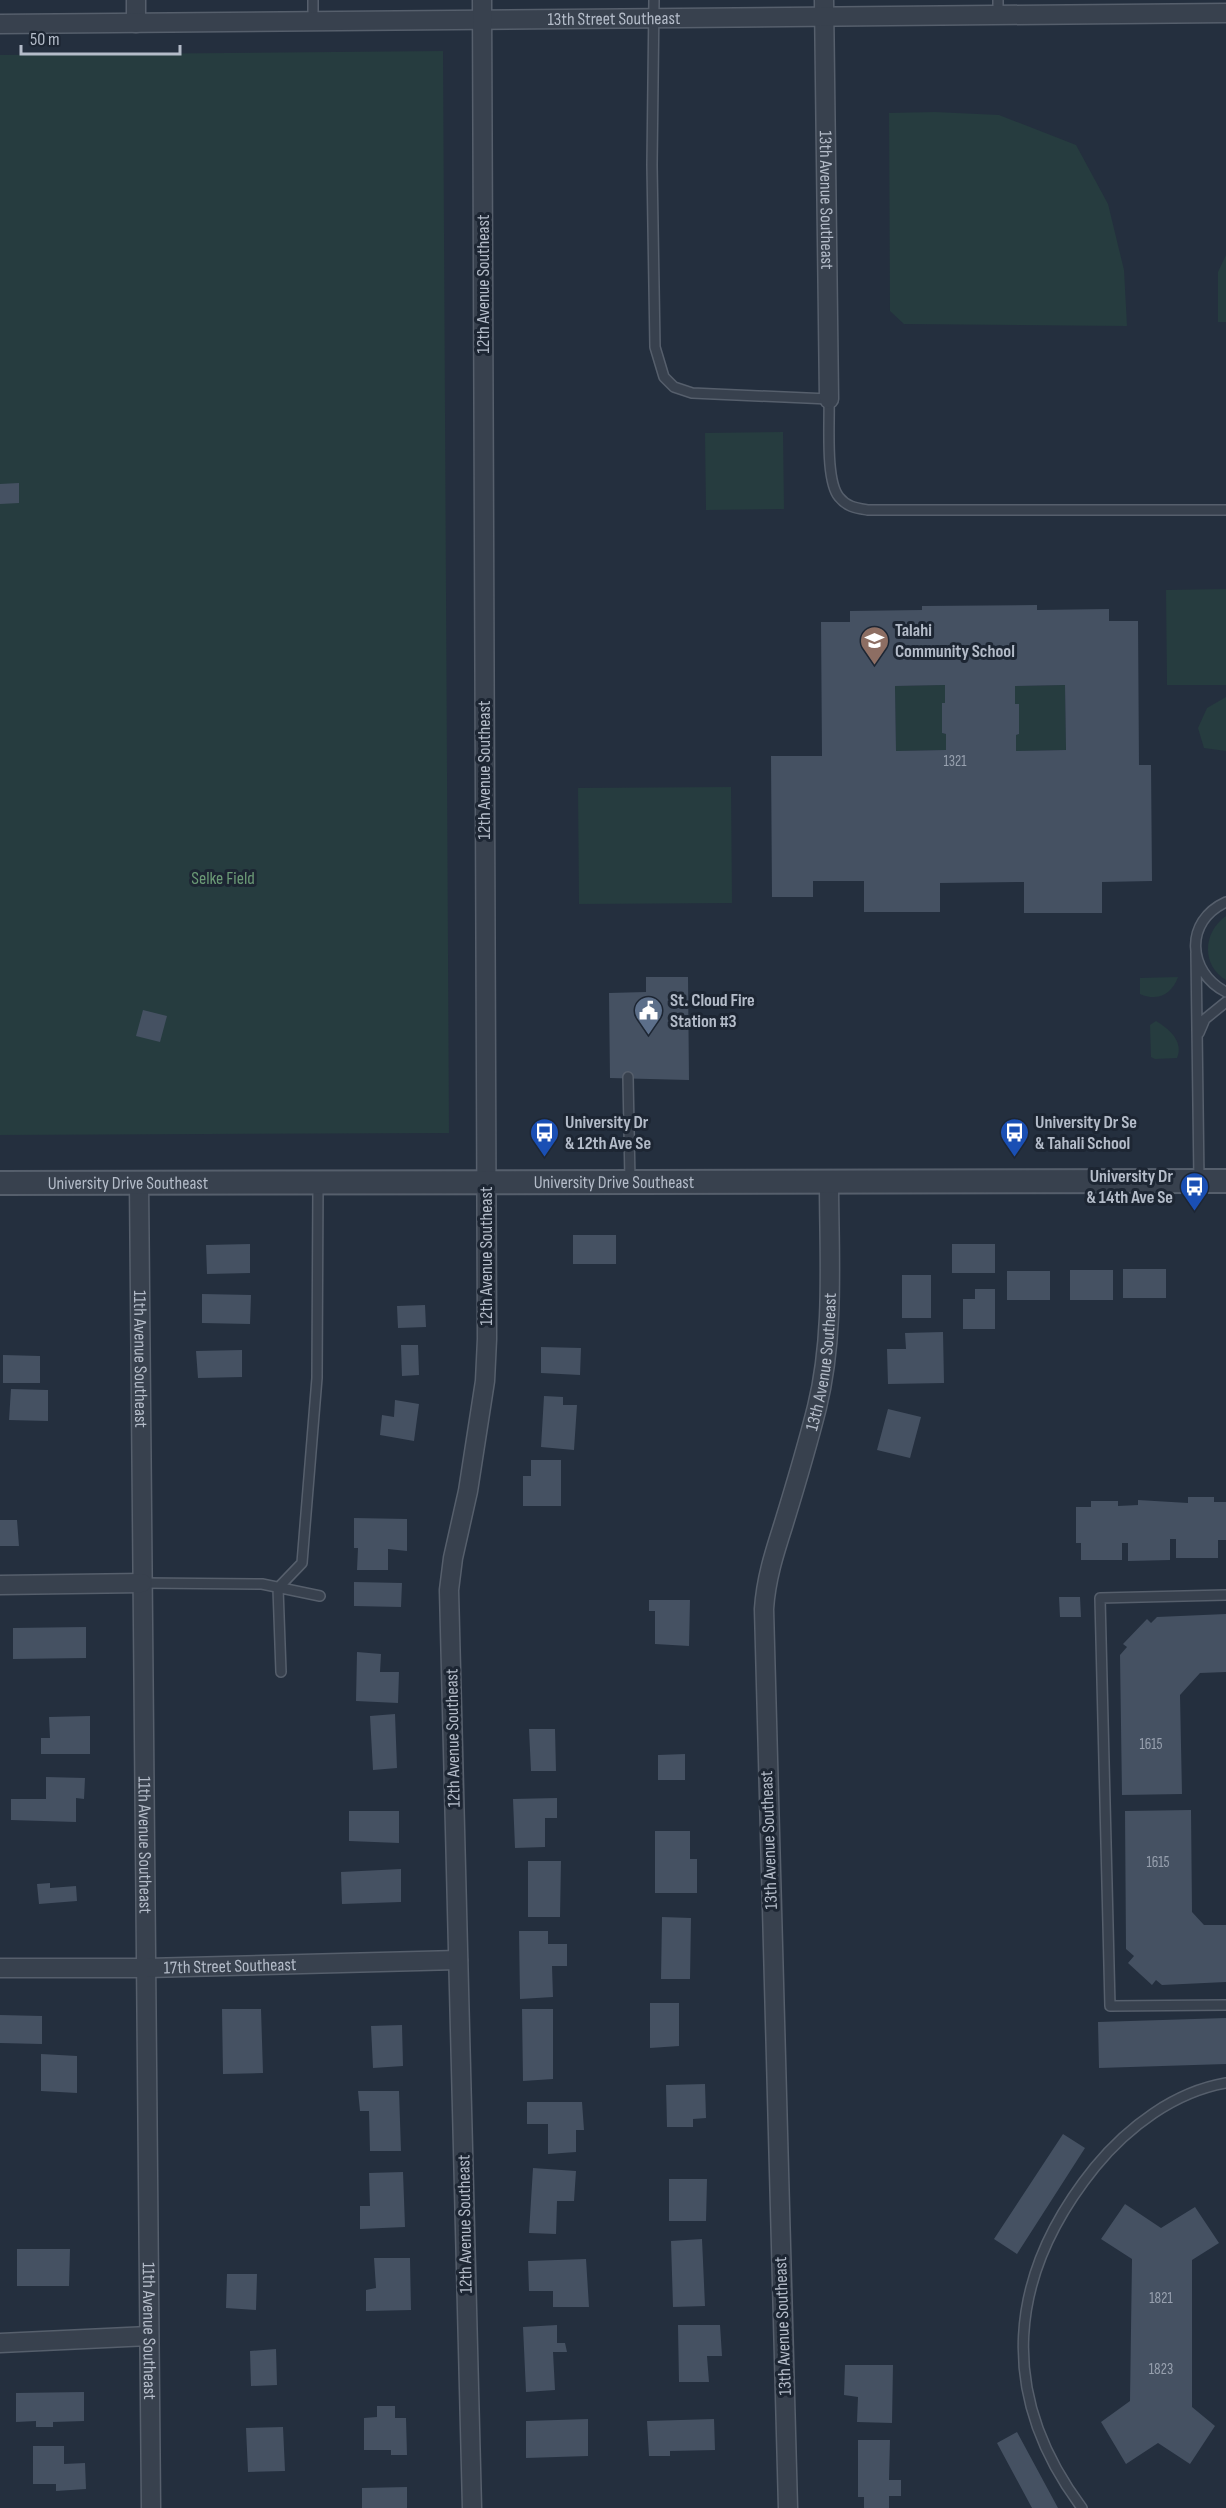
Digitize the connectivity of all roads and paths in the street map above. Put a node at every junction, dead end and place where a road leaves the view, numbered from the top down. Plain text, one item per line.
1 (136, 0) edge
2 (313, 0) edge
3 (482, 0) edge
4 (1167, 6) edge
5 (998, 8) edge
6 (654, 9) edge
7 (824, 9) edge
8 (1226, 13) edge
9 (482, 19) junction
10 (313, 21) junction
11 (136, 23) junction
12 (0, 24) edge
13 (829, 399) junction
14 (1226, 510) edge
15 (1226, 902) edge
16 (1196, 953) junction
17 (1226, 992) edge
18 (1226, 1002) edge
19 (1198, 1035) junction
20 (628, 1077) dead end
21 (630, 1181) junction
22 (829, 1181) junction
23 (1199, 1181) junction
24 (1226, 1181) edge
25 (139, 1182) junction
26 (318, 1182) junction
27 (486, 1182) junction
28 (0, 1183) edge
29 (142, 1583) junction
30 (0, 1585) edge
31 (278, 1588) junction
32 (1226, 1595) edge
33 (321, 1596) dead end
34 (281, 1672) dead end
35 (459, 1960) junction
36 (0, 1968) edge
37 (147, 1968) junction
38 (1226, 2005) edge
39 (1226, 2083) edge
40 (149, 2336) junction
41 (0, 2343) edge
42 (152, 2508) edge
43 (472, 2508) edge
44 (788, 2508) edge
45 (1082, 2508) edge

1 - 11 street
2 - 10 lane
3 - 9 street, 12th Avenue Southeast
4 - 5 street, 13th Street Southeast
4 - 8 street, 13th Street Southeast
5 - 7 street, 13th Street Southeast
6 - 7 street, 13th Street Southeast
6 - 9 street, 13th Street Southeast
6 - 13 lane
7 - 13 street, 13th Avenue Southeast
9 - 10 street, 13th Street Southeast
9 - 27 street, 12th Avenue Southeast
10 - 11 street, 13th Street Southeast
11 - 12 street, 13th Street Southeast
13 - 14 lane
15 - 16 lane
16 - 17 lane
16 - 19 lane
18 - 19 lane
19 - 23 lane
20 - 21 lane
21 - 22 street, University Drive Southeast
21 - 27 street, University Drive Southeast
22 - 23 street, University Drive Southeast
22 - 44 street, 13th Avenue Southeast
23 - 24 street, University Drive Southeast
25 - 26 street, University Drive Southeast
25 - 28 street, University Drive Southeast
25 - 29 street, 11th Avenue Southeast
26 - 27 street, University Drive Southeast
26 - 31 lane
27 - 35 street, 12th Avenue Southeast
29 - 30 street
29 - 31 lane
29 - 37 street, 11th Avenue Southeast
31 - 33 lane
31 - 34 lane
32 - 38 lane
35 - 37 street, 17th Street Southeast
35 - 43 street, 12th Avenue Southeast
36 - 37 street, 17th Street Southeast
37 - 40 street, 11th Avenue Southeast
39 - 45 lane
40 - 41 street
40 - 42 street, 11th Avenue Southeast

